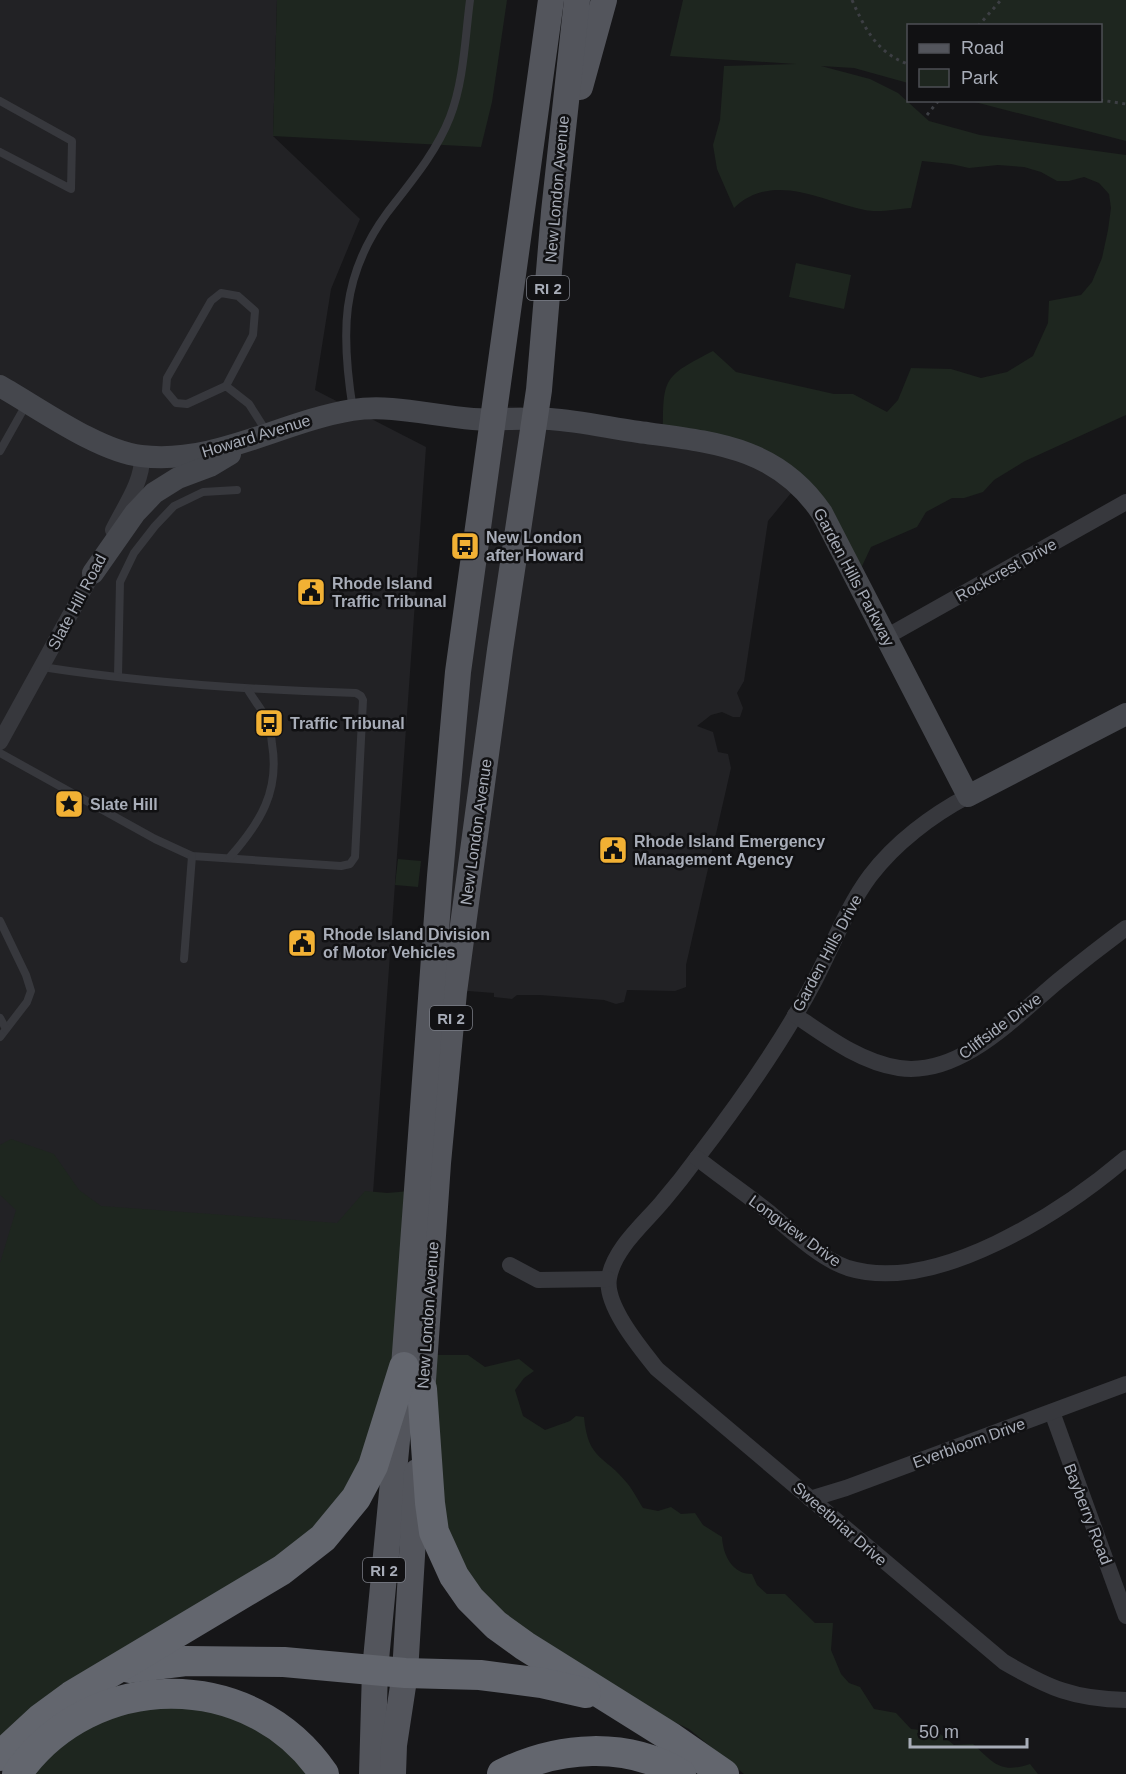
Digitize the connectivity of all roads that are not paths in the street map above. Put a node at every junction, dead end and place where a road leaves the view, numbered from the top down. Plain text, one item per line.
1 (470, 0) edge
2 (552, 0) edge
3 (577, 0) edge
4 (604, 0) edge
5 (0, 101) edge
6 (0, 152) edge
7 (560, 156) junction
8 (0, 386) edge
9 (226, 386) junction
10 (28, 402) junction
11 (353, 410) junction
12 (493, 419) junction
13 (534, 419) junction
14 (260, 437) junction
15 (0, 451) edge
16 (142, 456) junction
17 (237, 490) dead end
18 (1126, 502) edge
19 (93, 573) junction
20 (886, 637) junction
21 (42, 667) junction
22 (118, 676) junction
23 (248, 690) junction
24 (1126, 714) edge
25 (0, 742) edge
26 (0, 753) edge
27 (968, 796) junction
28 (192, 855) junction
29 (230, 857) junction
30 (0, 921) edge
31 (1126, 928) edge
32 (184, 959) dead end
33 (795, 1014) junction
34 (0, 1018) edge
35 (6, 1029) junction
36 (0, 1037) edge
37 (697, 1158) junction
38 (1126, 1158) edge
39 (510, 1265) dead end
40 (608, 1279) junction
41 (413, 1378) junction
42 (1126, 1384) edge
43 (1052, 1412) junction
44 (810, 1499) junction
45 (1126, 1616) edge
46 (117, 1669) junction
47 (375, 1670) junction
48 (405, 1673) junction
49 (606, 1698) junction
50 (1126, 1700) edge
51 (0, 1756) edge
52 (17, 1774) edge
53 (324, 1774) edge
54 (372, 1774) edge
55 (393, 1774) edge
56 (502, 1774) edge
57 (681, 1774) edge
58 (724, 1774) edge

1 - 11 lane
2 - 12 main road, New London Avenue / RI 2
3 - 7 main road, New London Avenue / RI 2
4 - 7 main road
5 - 6 lane
7 - 13 main road, New London Avenue / RI 2
8 - 10 street, Howard Avenue
9 - 9 lane
9 - 14 lane
10 - 15 lane
10 - 16 street, Howard Avenue
11 - 12 street, Howard Avenue
11 - 14 street, Howard Avenue
12 - 13 street, Garden Hills Parkway
12 - 41 main road, New London Avenue / RI 2
13 - 20 street, Garden Hills Parkway
13 - 41 main road, New London Avenue / RI 2
14 - 16 street, Howard Avenue
14 - 19 street
16 - 19 street, Slate Hill Road
17 - 22 lane
18 - 20 street, Rockcrest Drive
19 - 21 street, Slate Hill Road
20 - 27 street, Garden Hills Parkway
21 - 22 lane
21 - 25 street, Slate Hill Road
22 - 23 lane
23 - 29 lane
23 - 29 lane
24 - 27 street, Garden Hills Drive
26 - 28 lane
27 - 33 street, Garden Hills Drive
28 - 29 lane
28 - 32 lane
30 - 35 lane
31 - 33 street, Cliffside Drive
33 - 37 street, Garden Hills Drive
34 - 35 lane
35 - 36 lane
37 - 38 street, Longview Drive
37 - 40 street, Garden Hills Drive
39 - 40 street
40 - 44 street, Sweetbriar Drive
41 - 46 highway
41 - 47 main road, New London Avenue / RI 2
41 - 48 main road, New London Avenue / RI 2
41 - 49 highway
42 - 43 street, Everbloom Drive
43 - 44 street, Everbloom Drive
43 - 45 street, Bayberry Road
44 - 50 street, Sweetbriar Drive
46 - 47 highway
46 - 51 highway
47 - 48 highway
47 - 54 main road, New London Avenue / RI 2
48 - 49 highway
48 - 55 main road, New London Avenue / RI 2
49 - 58 highway
52 - 53 highway
56 - 57 highway

